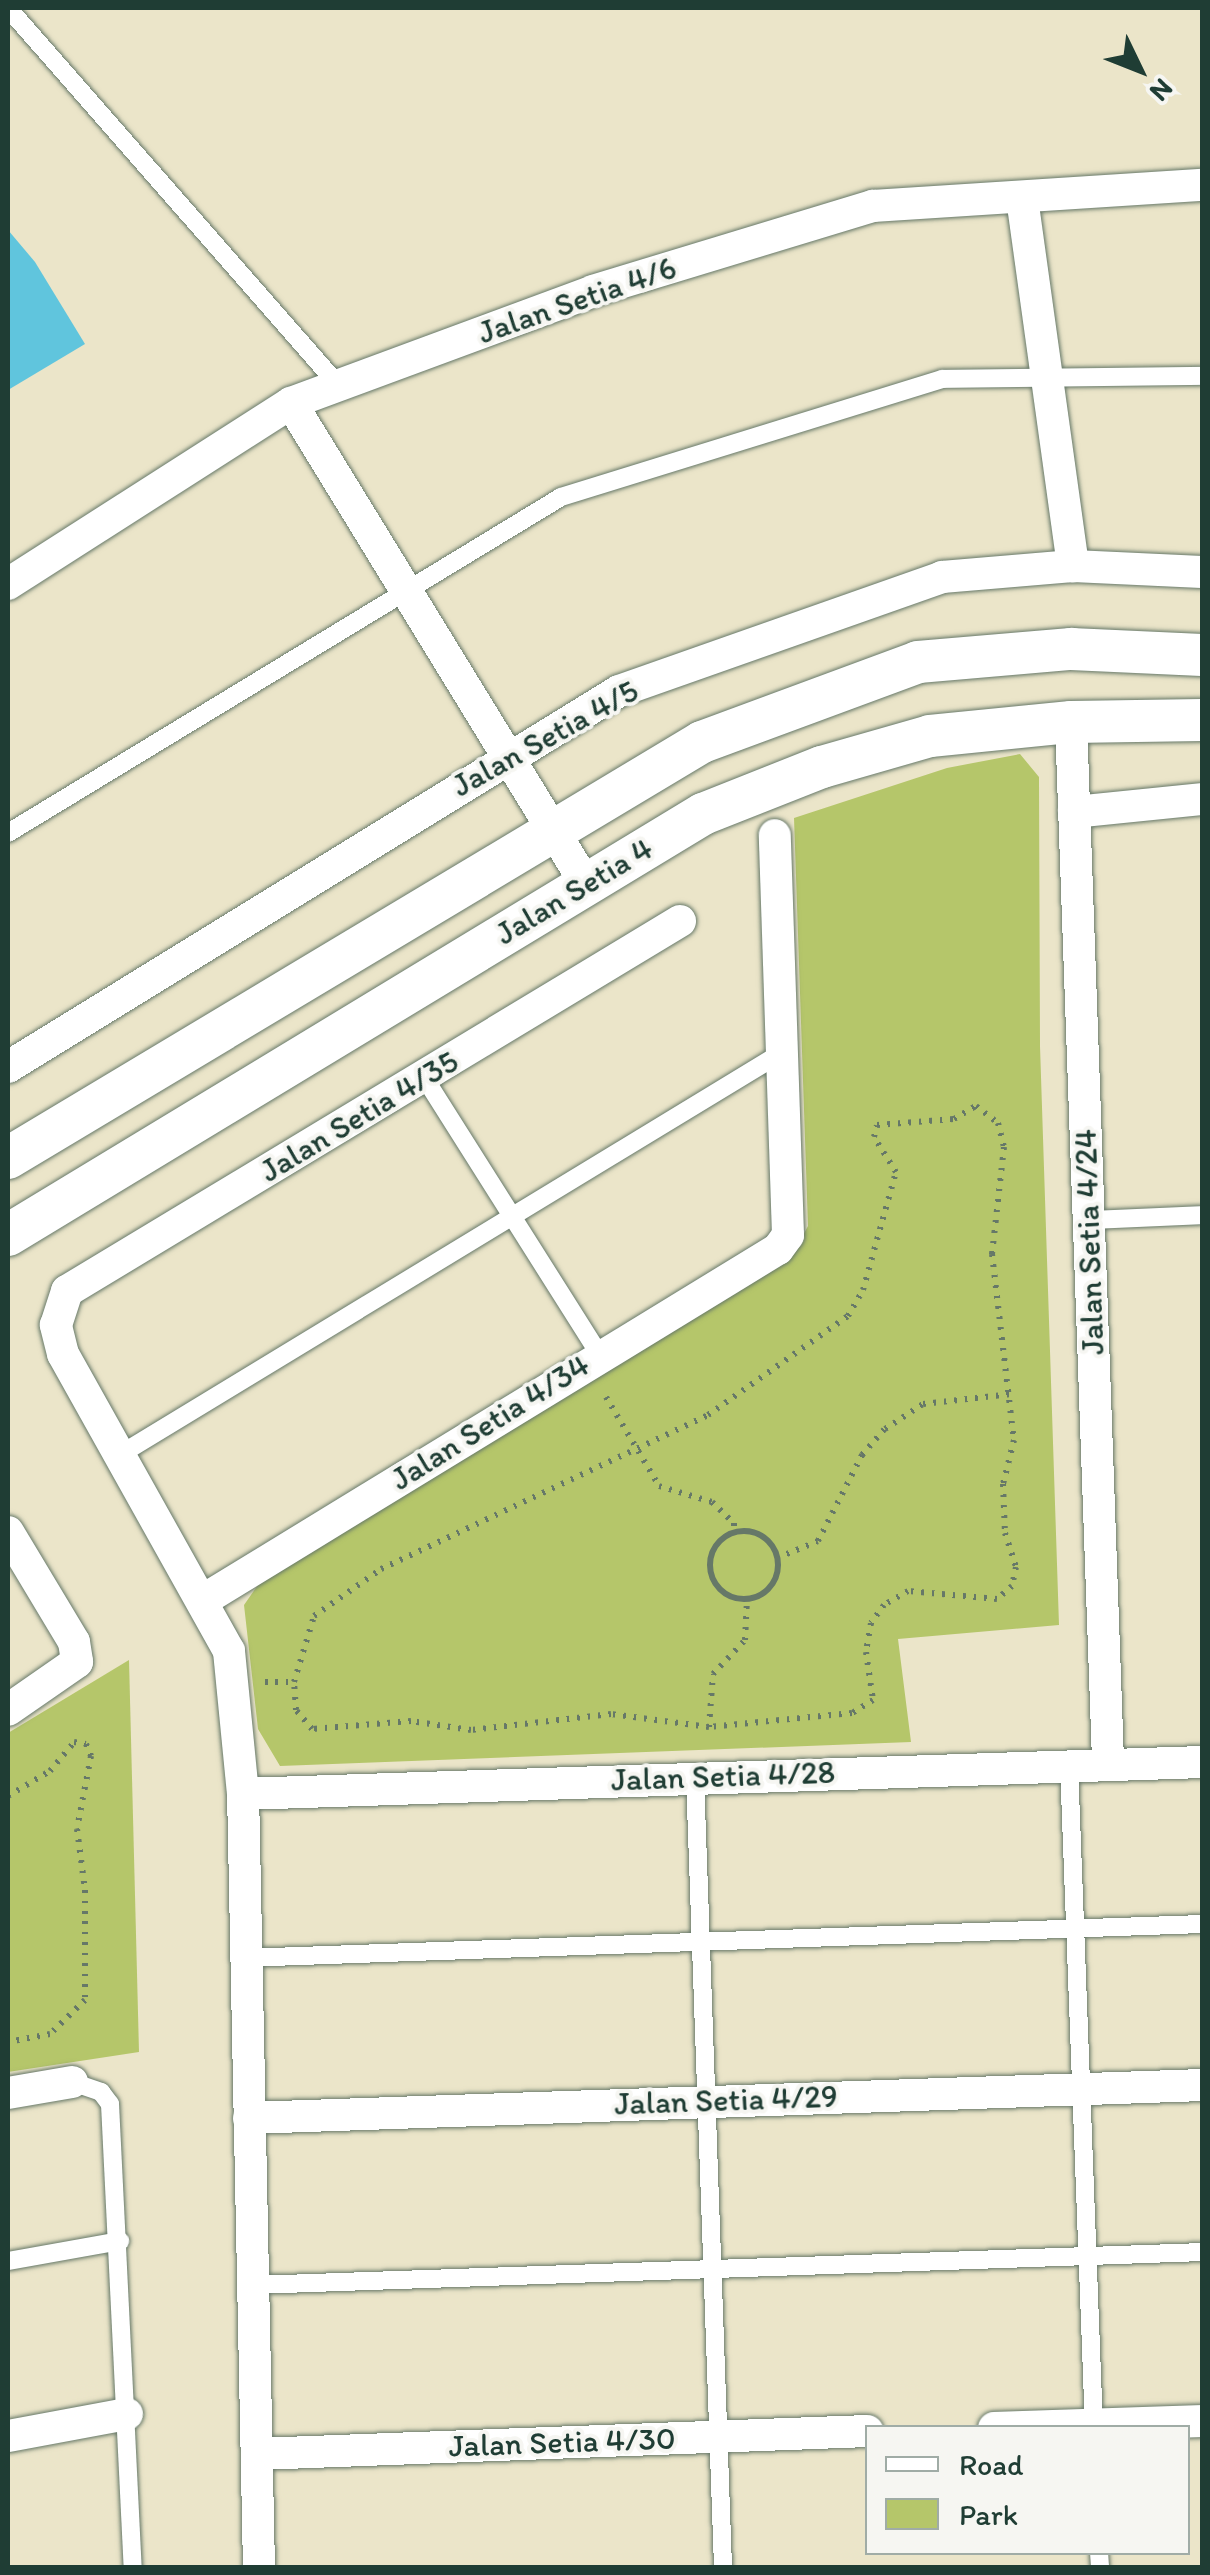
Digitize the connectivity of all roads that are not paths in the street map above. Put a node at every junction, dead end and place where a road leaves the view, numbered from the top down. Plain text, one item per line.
1 (8, 8) edge
2 (1202, 184) edge
3 (1022, 198) junction
4 (1202, 376) edge
5 (1044, 378) junction
6 (338, 386) junction
7 (291, 403) junction
8 (1073, 566) junction
9 (1202, 572) edge
10 (8, 584) edge
11 (405, 588) junction
12 (1202, 655) edge
13 (1202, 720) edge
14 (1071, 722) junction
15 (507, 755) junction
16 (1202, 800) edge
17 (1074, 812) junction
18 (552, 828) junction
19 (8, 833) edge
20 (775, 834) dead end
21 (586, 884) junction
22 (680, 921) dead end
23 (786, 1050) junction
24 (8, 1067) edge
25 (424, 1077) junction
26 (8, 1158) edge
27 (512, 1216) junction
28 (1202, 1216) edge
29 (1088, 1220) junction
30 (8, 1236) edge
31 (599, 1354) junction
32 (121, 1454) junction
33 (8, 1532) edge
34 (205, 1599) junction
35 (8, 1710) edge
36 (1202, 1762) edge
37 (1108, 1763) junction
38 (1070, 1765) junction
39 (695, 1777) junction
40 (243, 1794) junction
41 (1202, 1924) edge
42 (1075, 1929) junction
43 (700, 1942) junction
44 (243, 1958) junction
45 (72, 2082) joint
46 (1202, 2085) edge
47 (1082, 2089) junction
48 (8, 2093) edge
49 (706, 2101) junction
50 (249, 2118) junction
51 (120, 2241) junction
52 (1202, 2252) edge
53 (1088, 2256) junction
54 (8, 2262) edge
55 (712, 2266) junction
56 (254, 2285) junction
57 (126, 2414) junction
58 (1202, 2421) edge
59 (1094, 2425) edge
60 (1116, 2425) edge
61 (865, 2431) edge
62 (8, 2436) edge
63 (718, 2436) junction
64 (258, 2454) junction
65 (133, 2568) edge
66 (259, 2568) edge
67 (723, 2568) edge

1 - 6 lane
2 - 3 street, Jalan Setia 4/6
3 - 5 street
3 - 6 street, Jalan Setia 4/6
4 - 5 lane
5 - 8 street
5 - 11 lane
6 - 7 street, Jalan Setia 4/6
7 - 10 street, Jalan Setia 4/6
7 - 11 street
8 - 9 street, Jalan Setia 4/5
8 - 15 street, Jalan Setia 4/5
11 - 15 street
11 - 19 lane
12 - 18 street, Jalan Setia 4
13 - 14 street, Jalan Setia 4
14 - 17 street, Jalan Setia 4/24
14 - 21 street, Jalan Setia 4
15 - 18 street
15 - 24 street, Jalan Setia 4/5
16 - 17 street
17 - 29 street, Jalan Setia 4/24
18 - 21 street
18 - 26 street, Jalan Setia 4
20 - 23 street
21 - 30 street, Jalan Setia 4
22 - 25 street, Jalan Setia 4/35
23 - 27 lane
23 - 31 street, Jalan Setia 4/34
25 - 27 lane
25 - 32 street, Jalan Setia 4/35
27 - 31 lane
27 - 32 lane
28 - 29 lane
29 - 37 street, Jalan Setia 4/24
31 - 34 street, Jalan Setia 4/34
32 - 34 street
33 - 35 street
34 - 40 street
36 - 37 street, Jalan Setia 4/28
37 - 38 street, Jalan Setia 4/28
38 - 39 street, Jalan Setia 4/28
38 - 42 lane
39 - 40 street, Jalan Setia 4/28
39 - 43 lane
40 - 44 street
41 - 42 lane
42 - 43 lane
42 - 47 lane
43 - 44 lane
43 - 49 lane
44 - 50 street
45 - 48 street
45 - 51 lane
46 - 47 street, Jalan Setia 4/29
47 - 49 street, Jalan Setia 4/29
47 - 53 lane
49 - 50 street, Jalan Setia 4/29
49 - 55 lane
50 - 56 street
51 - 54 lane
51 - 57 lane
52 - 53 lane
53 - 55 lane
53 - 59 lane
55 - 56 lane
55 - 63 lane
56 - 64 street
57 - 62 street
57 - 65 lane
58 - 60 street
61 - 63 street, Jalan Setia 4/30
63 - 64 street, Jalan Setia 4/30
63 - 67 lane
64 - 66 street

